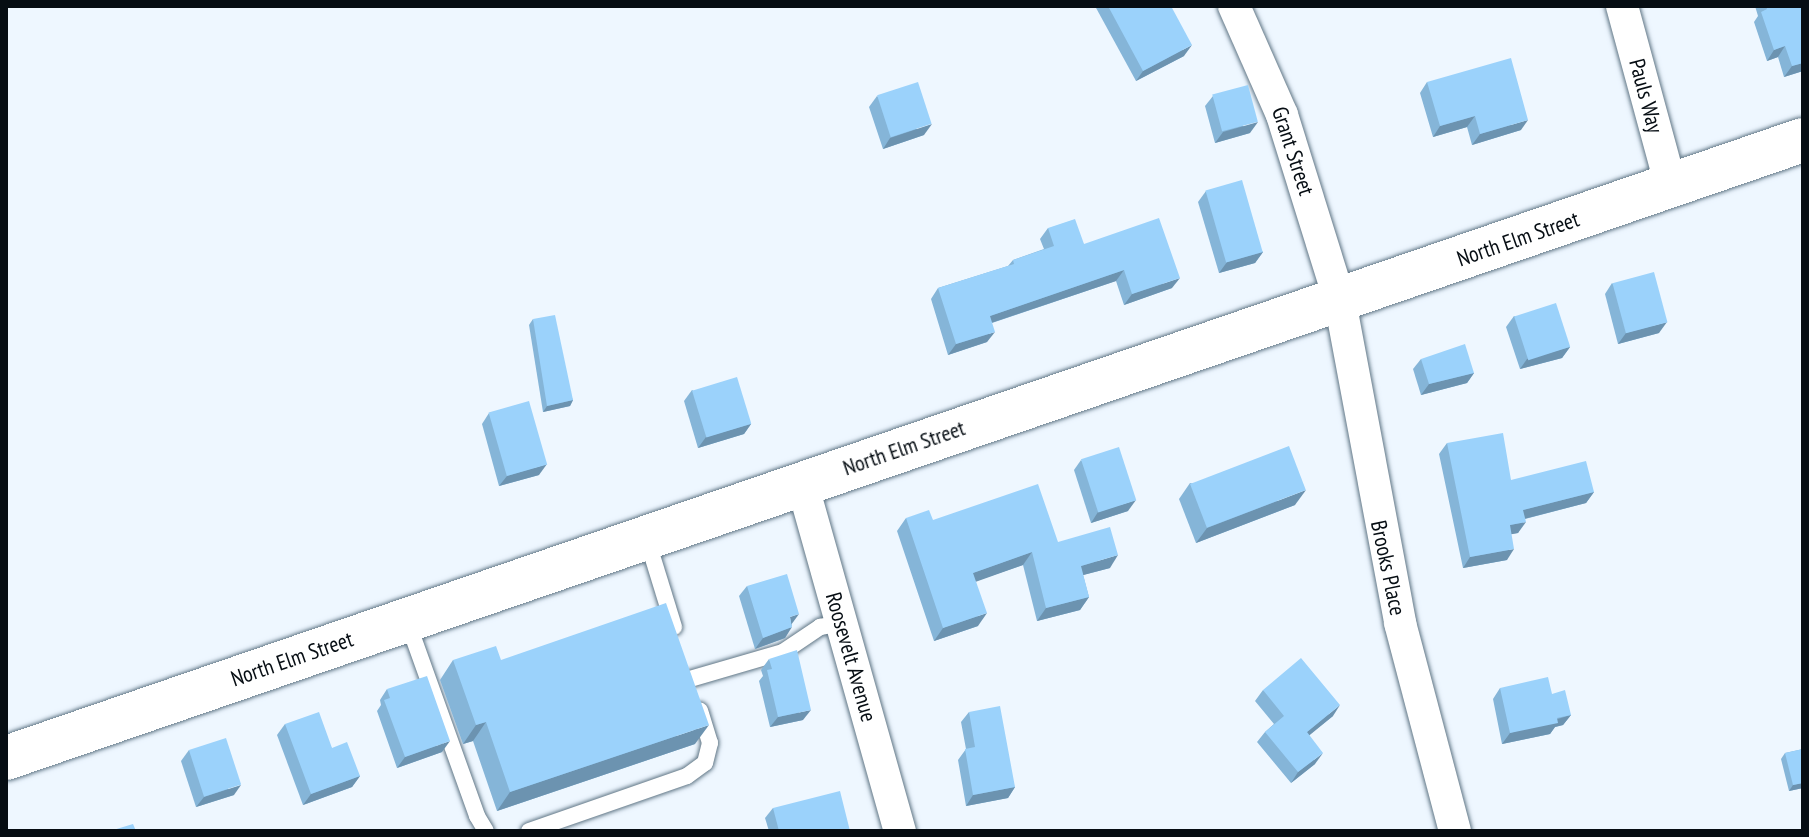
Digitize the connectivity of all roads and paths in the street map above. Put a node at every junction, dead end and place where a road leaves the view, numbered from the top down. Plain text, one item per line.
1 (1234, 6) edge
2 (1622, 6) edge
3 (1803, 140) edge
4 (1671, 186) junction
5 (1340, 301) junction
6 (802, 483) junction
7 (646, 537) junction
8 (407, 620) junction
9 (842, 623) junction
10 (686, 665) junction
11 (6, 758) edge
12 (486, 831) edge
13 (529, 831) edge
14 (900, 831) edge
15 (1455, 831) edge

1 - 5 street, Grant Street
2 - 4 street, Pauls Way
3 - 4 main road, North Elm Street
4 - 5 main road, North Elm Street
5 - 6 main road, North Elm Street
5 - 15 street, Brooks Place
6 - 7 main road, North Elm Street
6 - 9 street, Roosevelt Avenue
7 - 8 main road, North Elm Street
7 - 10 lane
8 - 11 main road, North Elm Street
8 - 12 lane
9 - 10 lane
9 - 14 street, Roosevelt Avenue
10 - 13 lane

